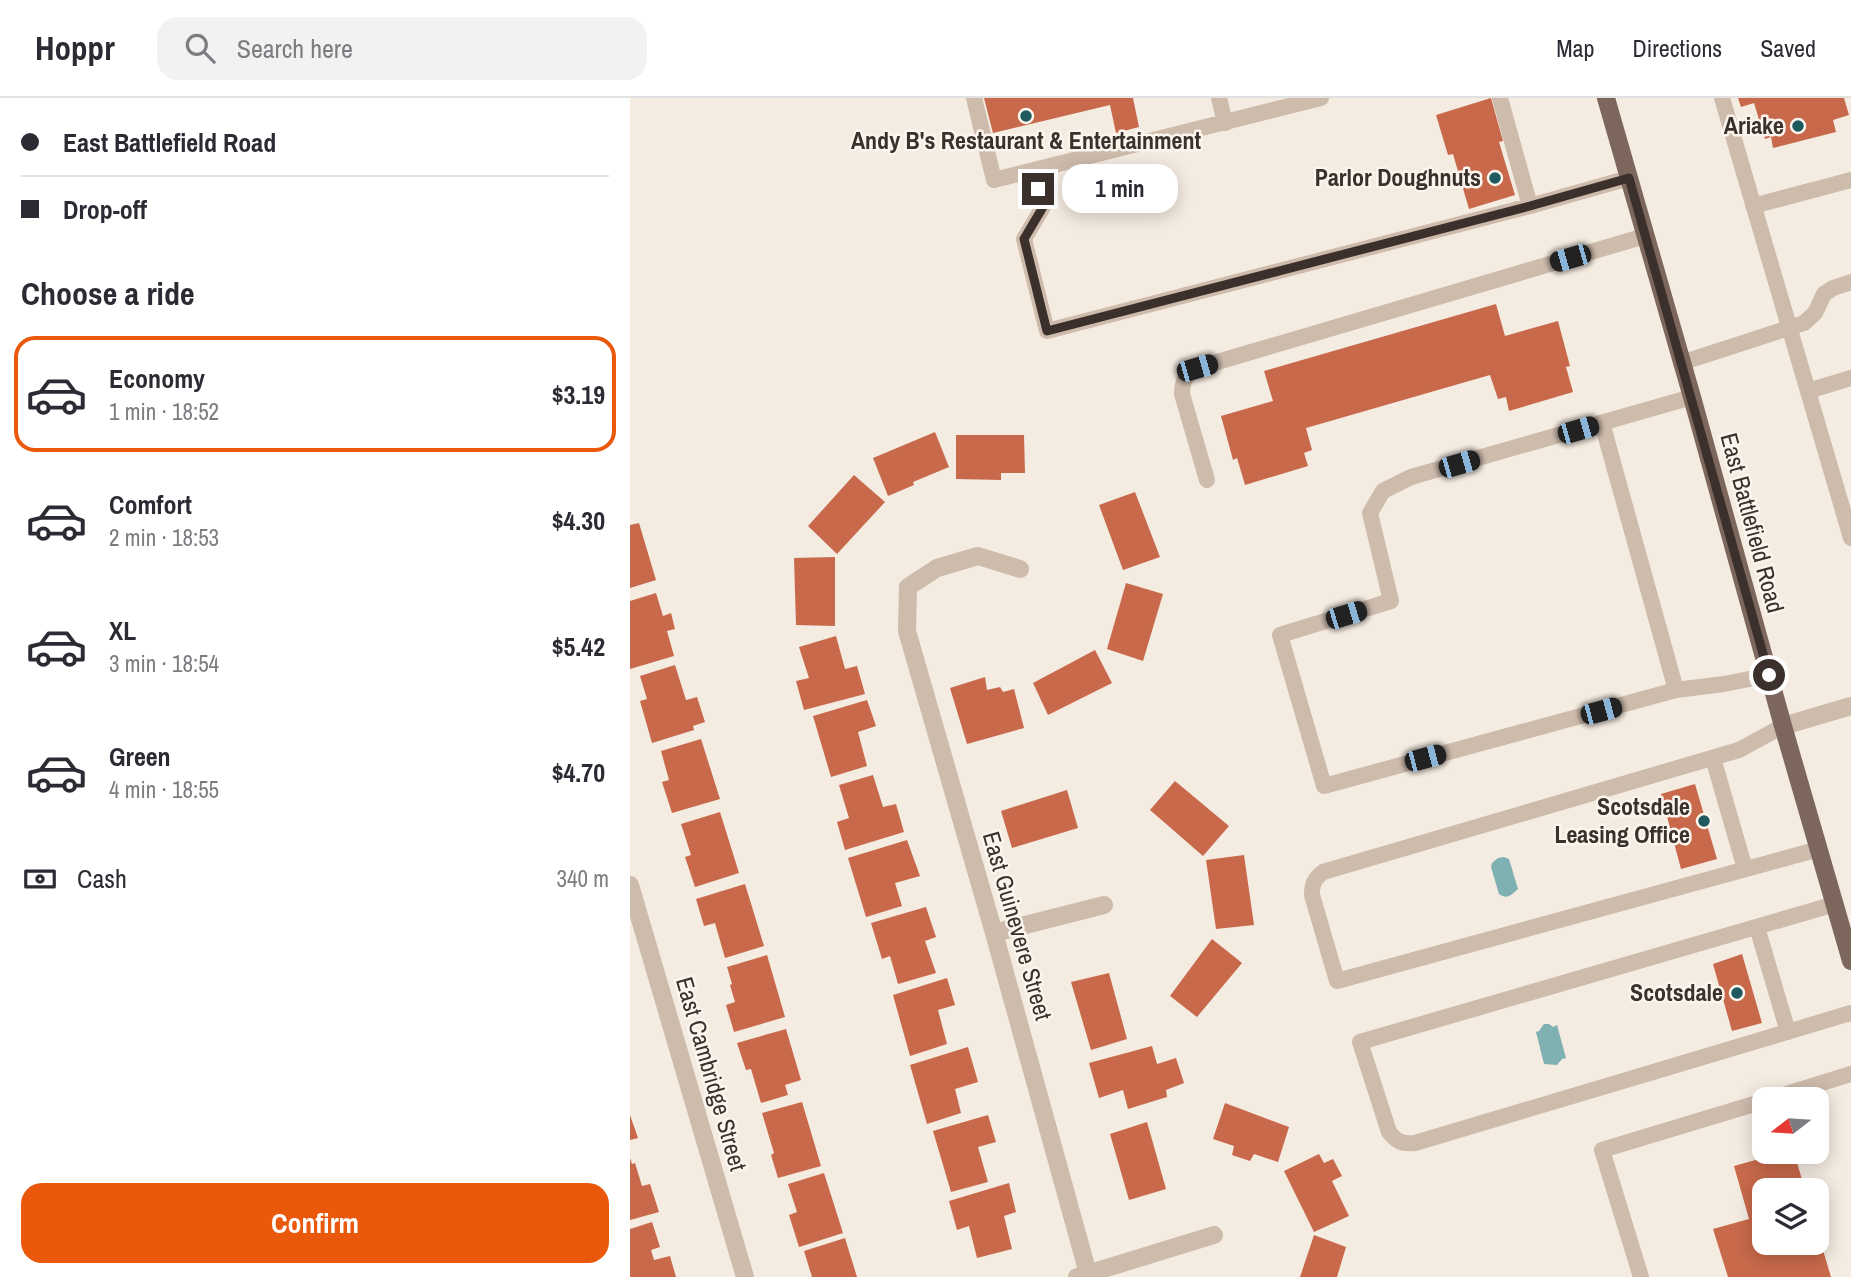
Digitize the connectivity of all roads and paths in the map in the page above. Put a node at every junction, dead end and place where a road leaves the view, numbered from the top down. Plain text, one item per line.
1 (974, 98) edge
2 (1219, 98) edge
3 (1321, 98) edge
4 (1500, 98) edge
5 (1606, 98) edge
6 (1722, 98) edge
7 (1225, 123) junction
8 (1032, 171) junction
9 (1629, 178) junction
10 (1851, 180) edge
11 (1530, 206) junction
12 (1753, 206) junction
13 (1645, 236) junction
14 (1851, 282) edge
15 (1790, 329) junction
16 (1681, 363) junction
17 (1851, 378) edge
18 (1808, 391) junction
19 (1692, 397) junction
20 (1602, 423) junction
21 (1207, 480) dead end
22 (1851, 537) edge
23 (1020, 569) dead end
24 (1769, 675) junction
25 (1676, 690) junction
26 (1851, 706) edge
27 (1783, 726) junction
28 (1713, 758) junction
29 (1819, 849) junction
30 (1745, 869) junction
31 (630, 886) edge
32 (1835, 904) junction
33 (1104, 905) dead end
34 (1757, 927) junction
35 (994, 933) junction
36 (1851, 961) edge
37 (1851, 1013) edge
38 (1788, 1032) junction
39 (1851, 1074) edge
40 (1809, 1087) edge
41 (1752, 1105) edge
42 (1214, 1235) dead end
43 (1085, 1276) edge
44 (745, 1277) edge
45 (1641, 1277) edge

1 - 8 lane
2 - 7 lane
3 - 7 lane
4 - 11 lane
5 - 9 main road, East Battlefield Road
6 - 12 lane
7 - 8 lane
8 - 11 lane
9 - 11 lane
9 - 13 main road, East Battlefield Road
10 - 12 lane
12 - 15 lane
13 - 16 main road, East Battlefield Road
13 - 21 lane
14 - 15 lane
15 - 16 lane
15 - 18 lane
16 - 19 main road, East Battlefield Road
17 - 18 lane
18 - 22 lane
19 - 20 lane
19 - 24 main road, East Battlefield Road
20 - 25 lane
20 - 25 lane
23 - 35 street, East Guinevere Street
24 - 25 lane
24 - 27 main road, East Battlefield Road
26 - 27 street
27 - 28 lane
27 - 29 main road, East Battlefield Road
28 - 30 lane
28 - 30 lane
29 - 30 lane
29 - 32 main road, East Battlefield Road
31 - 44 street, East Cambridge Street
32 - 34 lane
32 - 36 main road, East Battlefield Road
33 - 35 street
34 - 38 lane
34 - 38 lane
35 - 43 street, East Guinevere Street
37 - 38 lane
39 - 40 lane
41 - 45 lane
42 - 43 street

